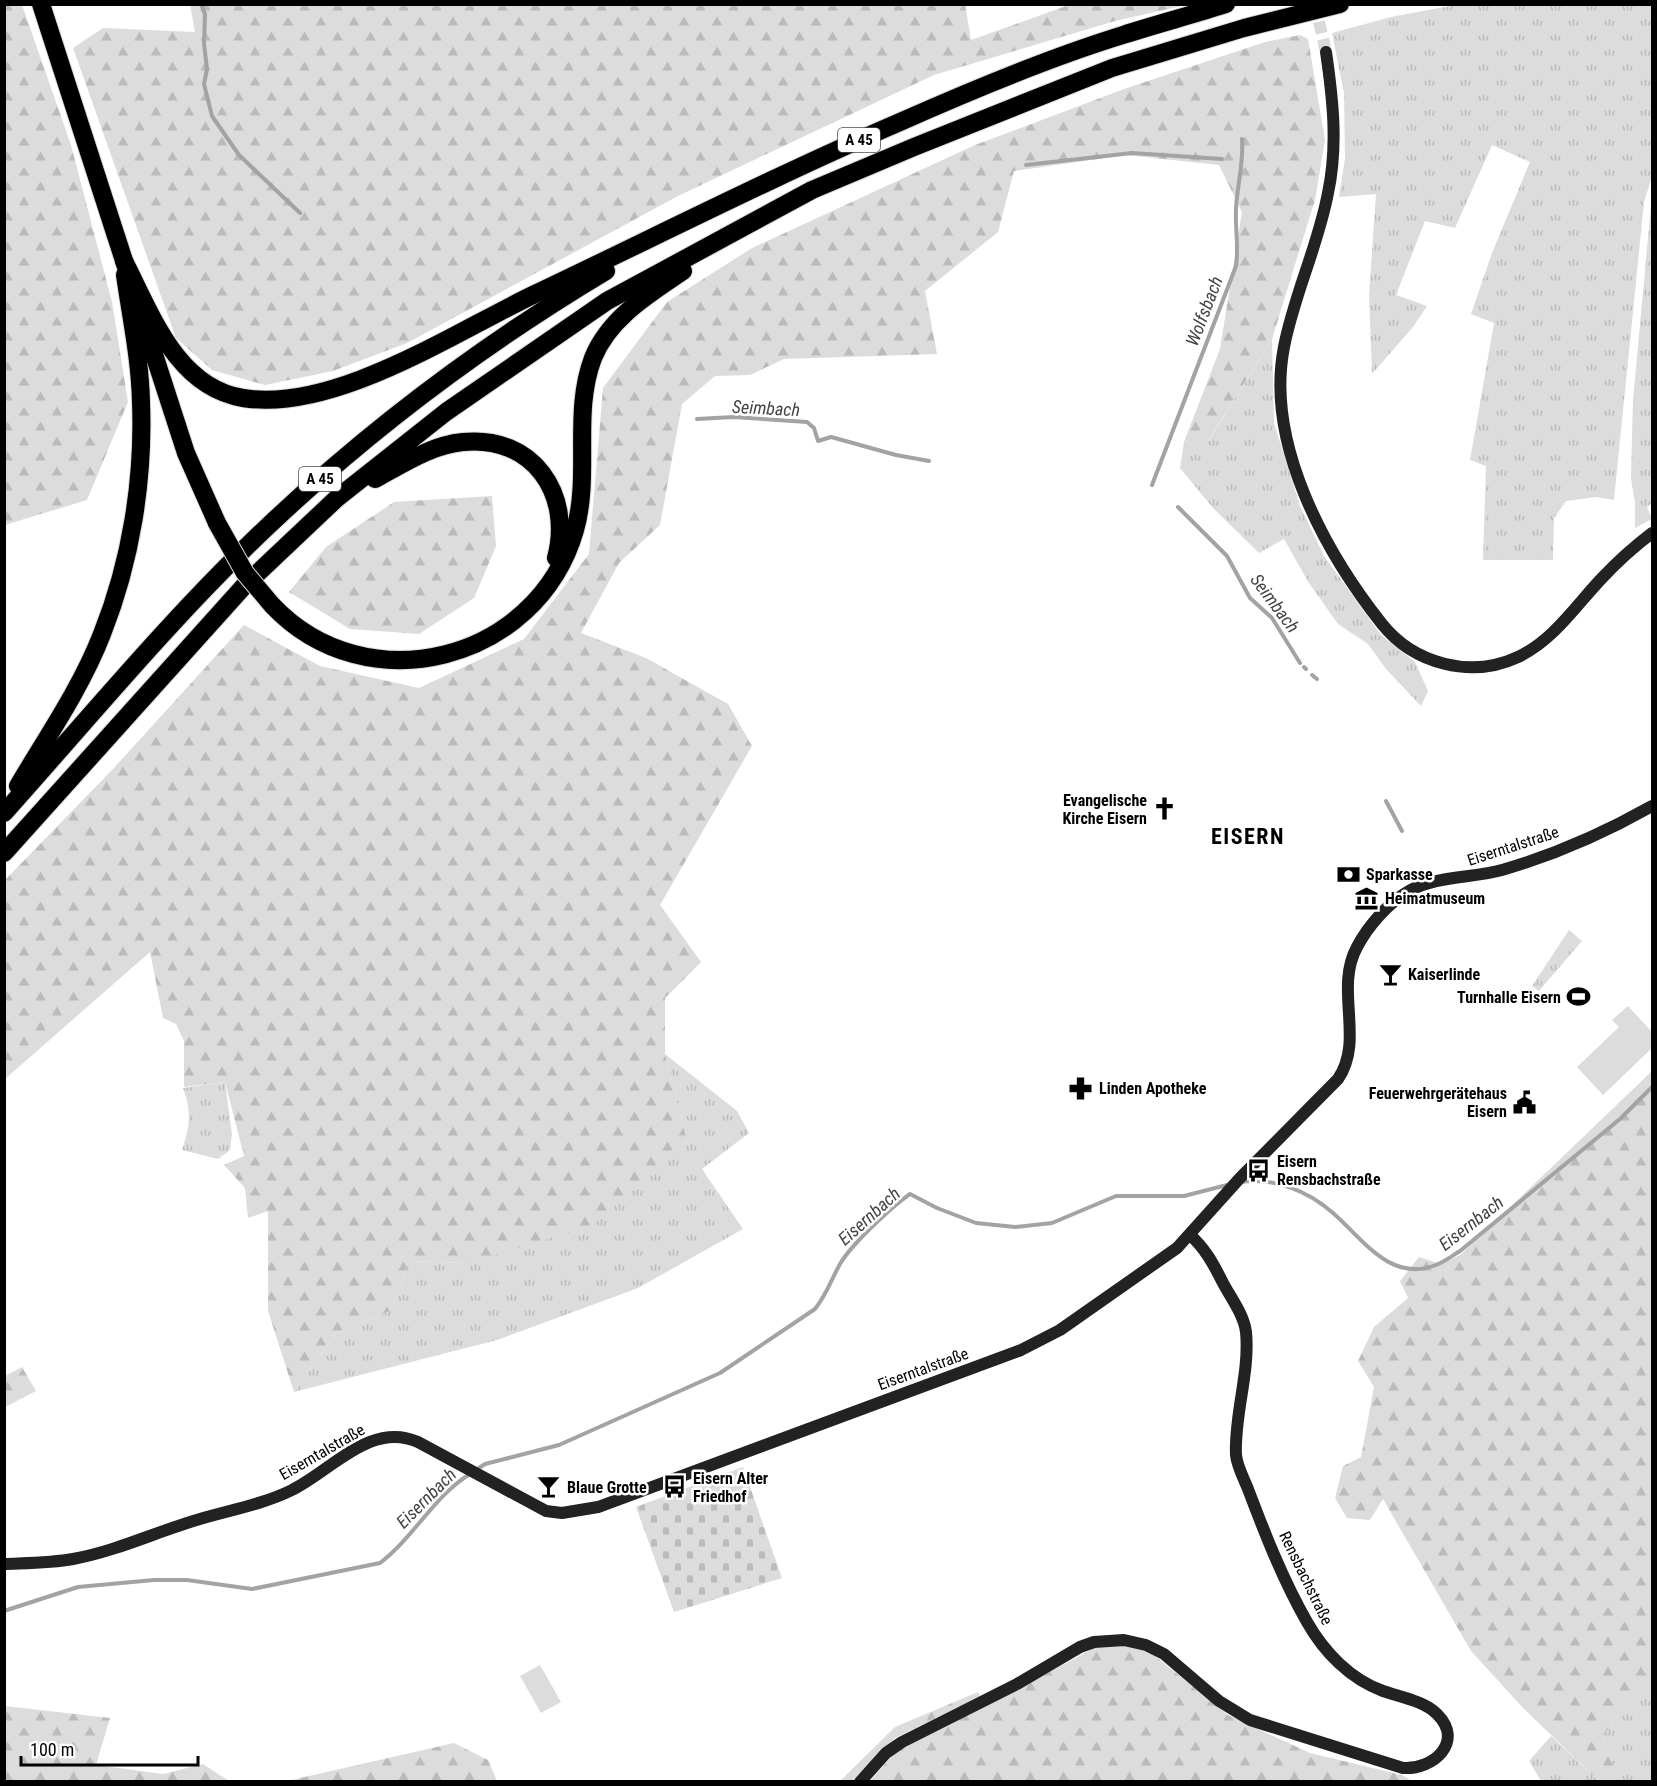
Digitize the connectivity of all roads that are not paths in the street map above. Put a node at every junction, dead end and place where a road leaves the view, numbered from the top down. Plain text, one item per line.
1 (41, 4) edge
2 (1226, 4) edge
3 (1340, 4) edge
4 (1326, 52) tunnel mouth
5 (766, 213) junction
6 (698, 217) junction
7 (124, 261) junction
8 (336, 499) junction
9 (1653, 533) edge
10 (552, 578) junction
11 (1653, 806) edge
12 (4, 808) edge
13 (4, 813) edge
14 (4, 853) edge
15 (1190, 1235) junction
16 (4, 1564) edge
17 (861, 1782) edge

1 - 7 highway
2 - 6 highway, A 45
3 - 5 highway, A 45
4 - 9 main road
5 - 8 highway, A 45
5 - 10 highway
6 - 7 highway
6 - 13 highway, A 45
7 - 10 highway, bridge
7 - 12 highway
8 - 10 highway
8 - 14 highway, A 45
11 - 15 main road, Eiserntalstraße
15 - 16 main road, Eiserntalstraße
15 - 17 main road, Rensbachstraße

